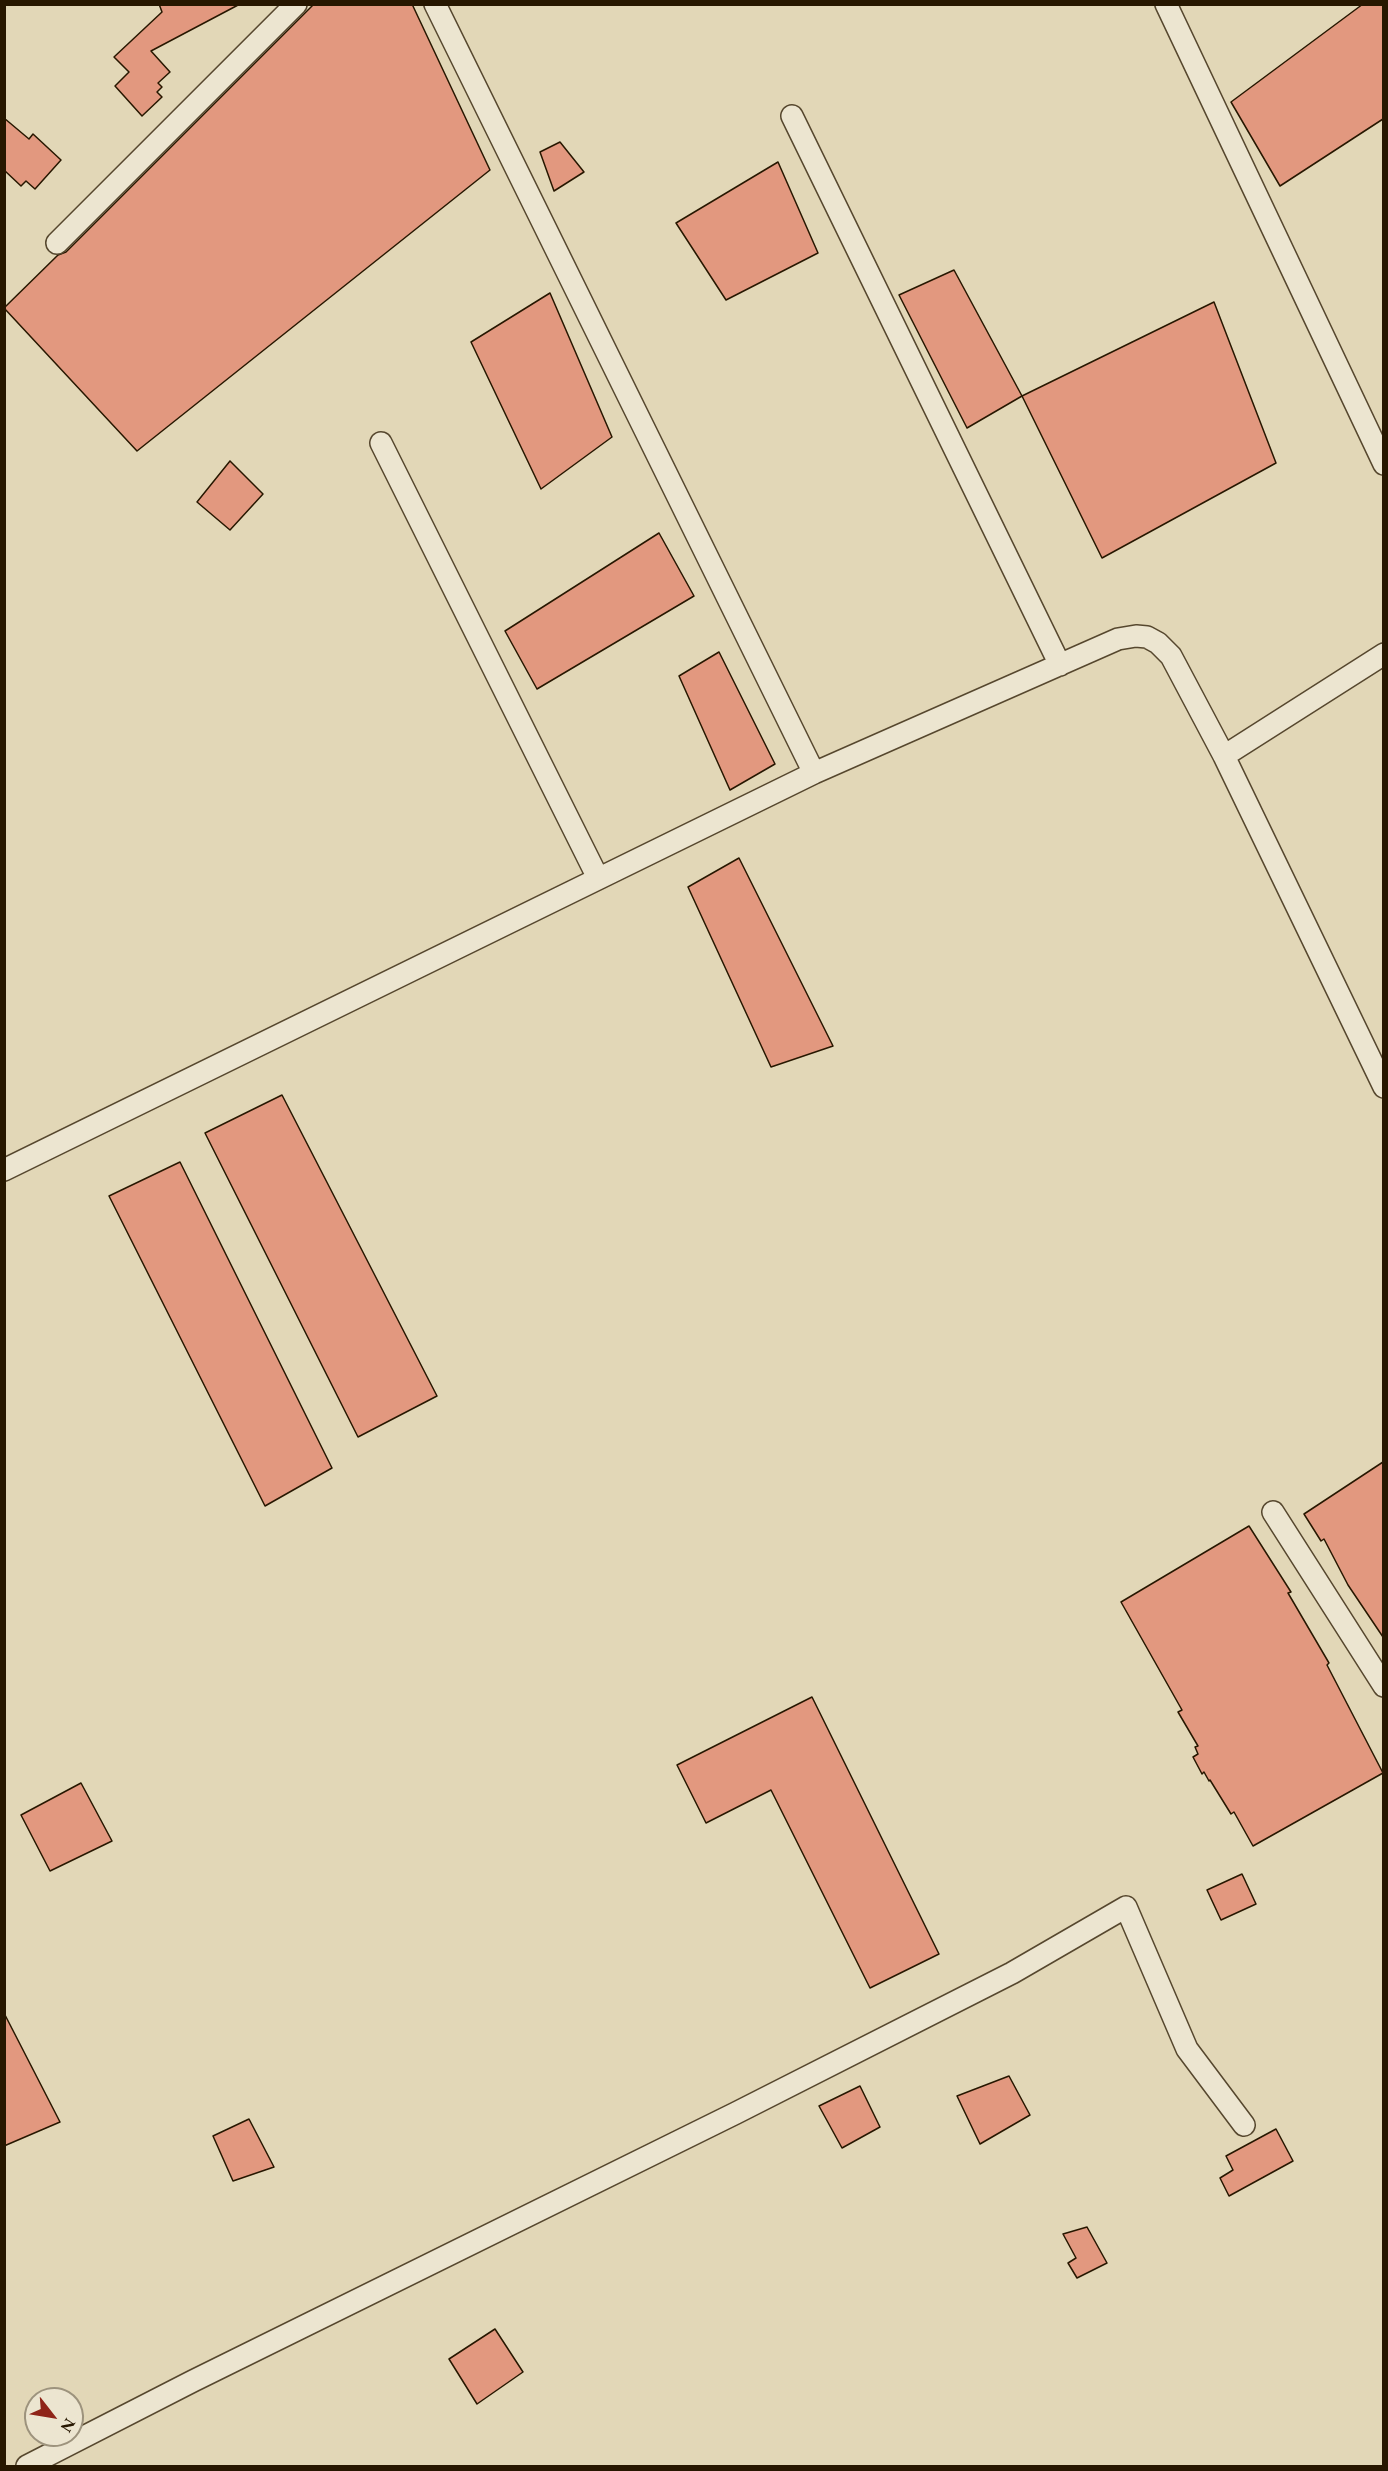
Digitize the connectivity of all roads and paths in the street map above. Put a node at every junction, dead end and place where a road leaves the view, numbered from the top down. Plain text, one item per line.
1 (296, 4) edge
2 (435, 4) edge
3 (1166, 4) edge
4 (792, 116) dead end
5 (57, 243) dead end
6 (381, 443) dead end
7 (1383, 464) edge
8 (1383, 654) edge
9 (1060, 665) junction
10 (1224, 756) junction
11 (814, 773) junction
12 (598, 878) junction
13 (1383, 1087) edge
14 (4, 1170) edge
15 (1273, 1512) dead end
16 (1383, 1686) edge
17 (1244, 2125) dead end
18 (27, 2466) edge

1 - 5 street
2 - 11 street
3 - 7 street
4 - 9 street
6 - 12 street
8 - 10 street
9 - 10 street
9 - 11 street
10 - 13 street
11 - 12 street
12 - 14 street
15 - 16 street
17 - 18 street

